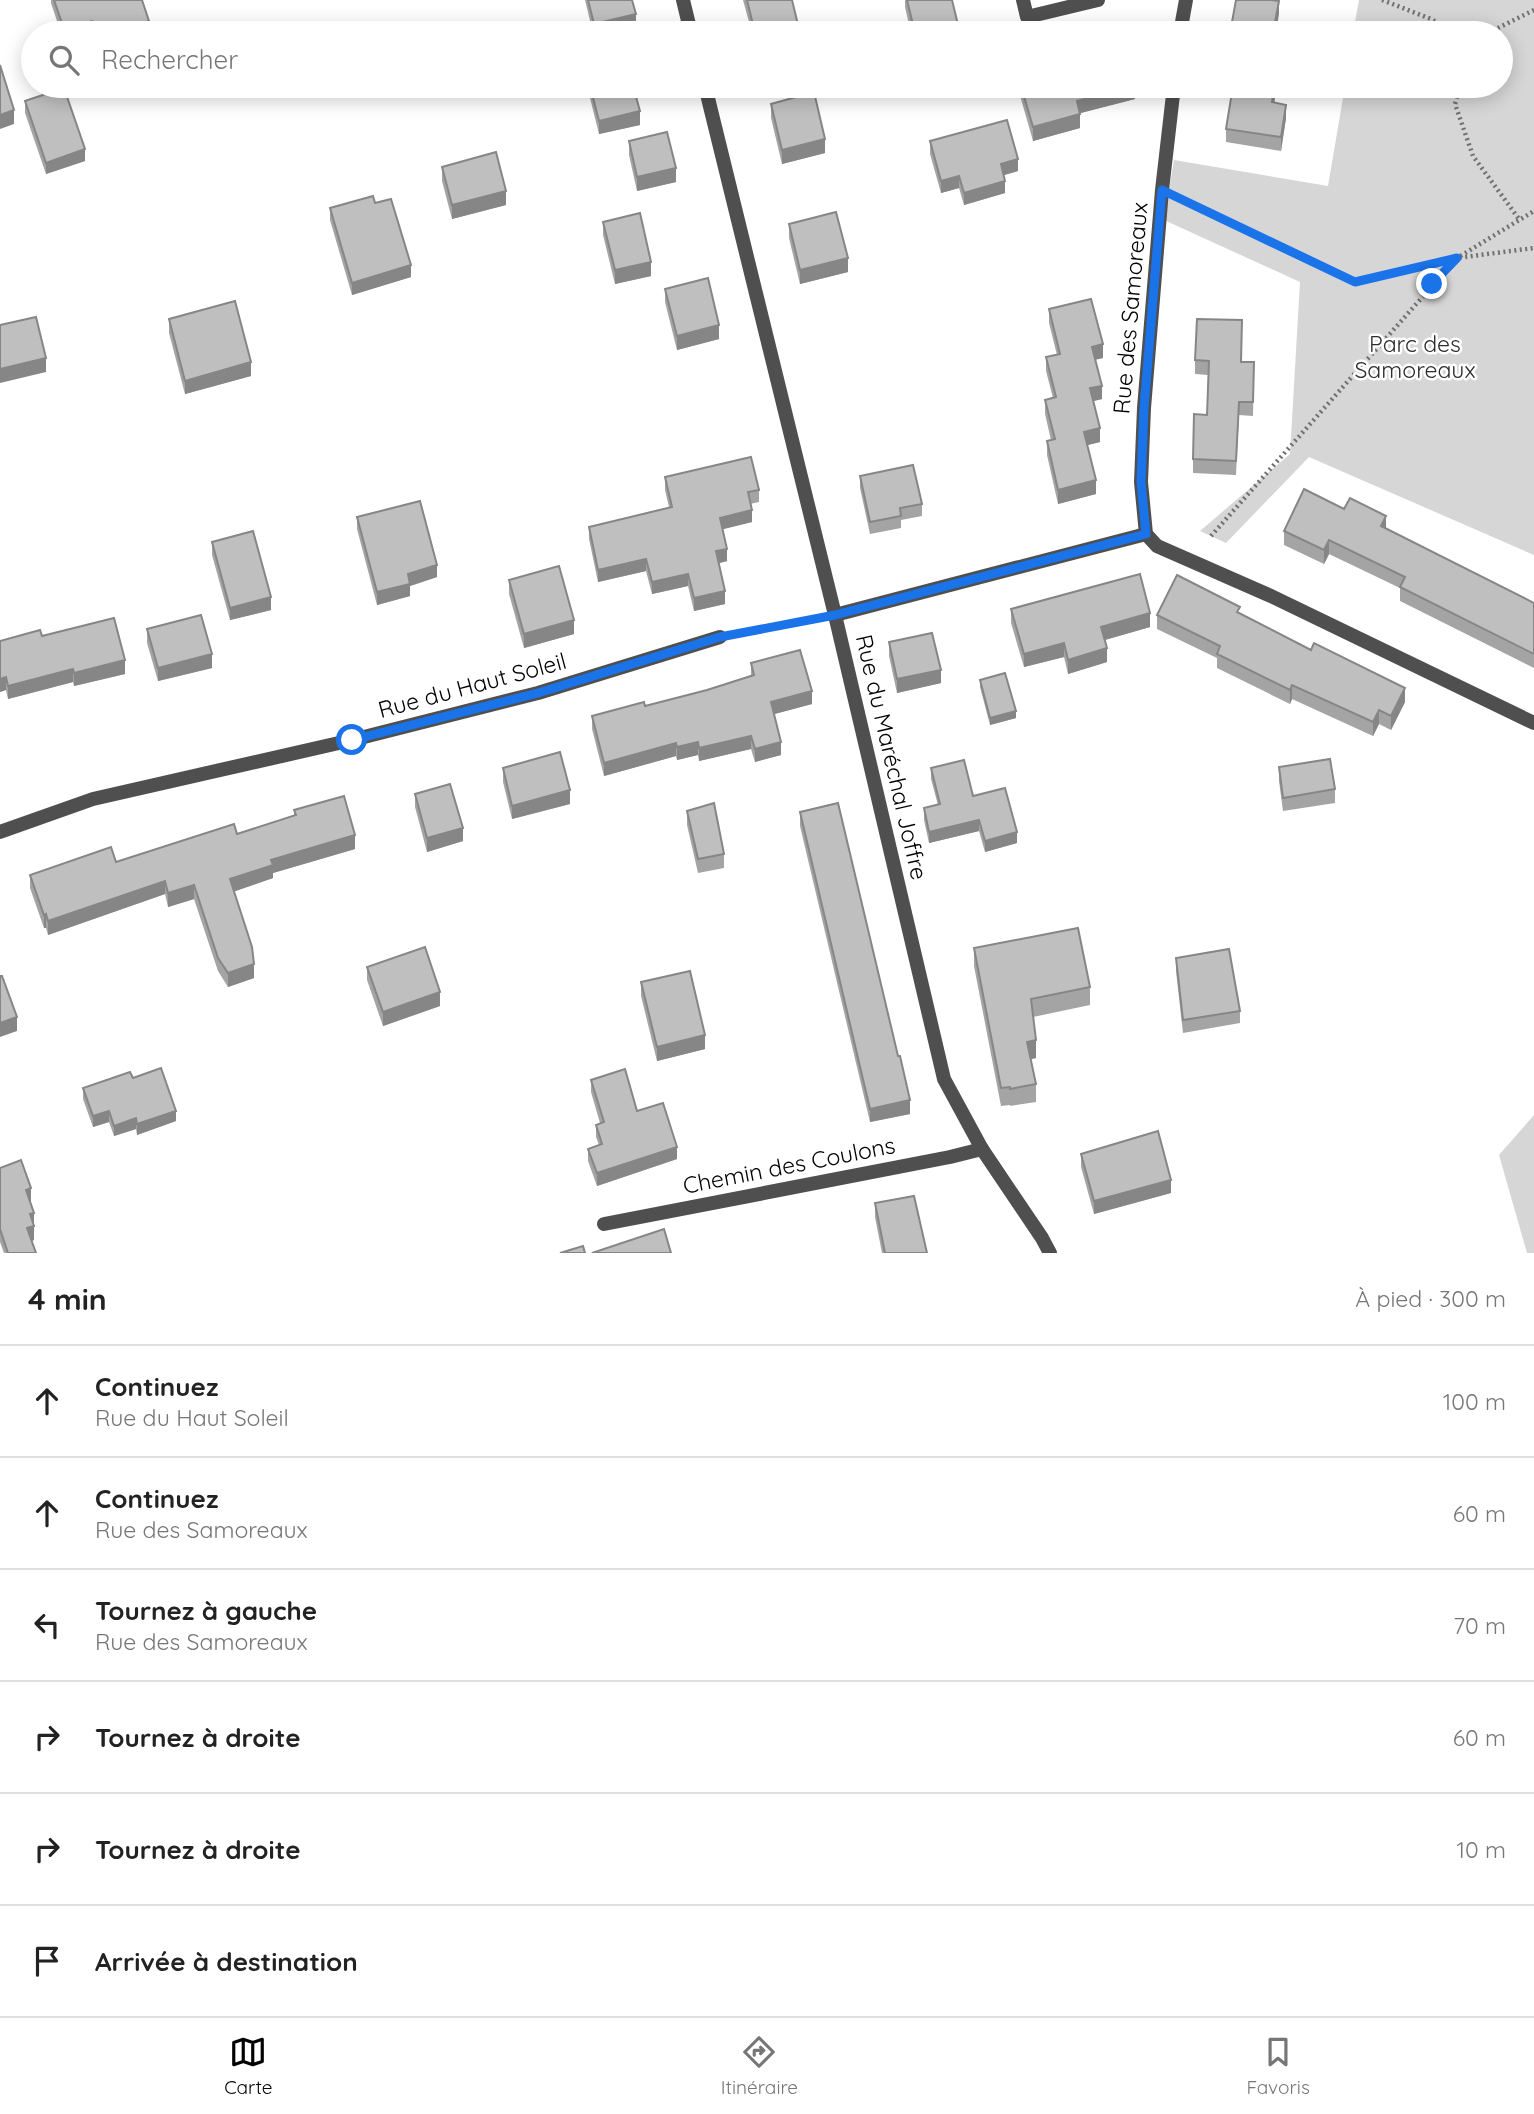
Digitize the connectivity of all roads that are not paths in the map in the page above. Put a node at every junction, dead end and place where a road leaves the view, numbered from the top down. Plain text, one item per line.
1 (683, 0) edge
2 (1023, 0) edge
3 (1097, 0) edge
4 (1186, 0) edge
5 (688, 21) edge
6 (1182, 21) edge
7 (708, 98) edge
8 (1173, 98) edge
9 (1146, 534) junction
10 (835, 615) junction
11 (720, 637) road end
12 (1534, 723) edge
13 (0, 832) edge
14 (982, 1149) junction
15 (604, 1224) dead end
16 (1050, 1253) edge

1 - 5 street
2 - 3 street
4 - 6 street
7 - 10 street, Rue du Maréchal Joffre
8 - 9 street, Rue des Samoreaux
9 - 10 street
9 - 12 street
10 - 14 street, Rue du Maréchal Joffre
11 - 13 street, Rue du Haut Soleil
14 - 15 street, Chemin des Coulons
14 - 16 street, Rue du Maréchal Joffre

